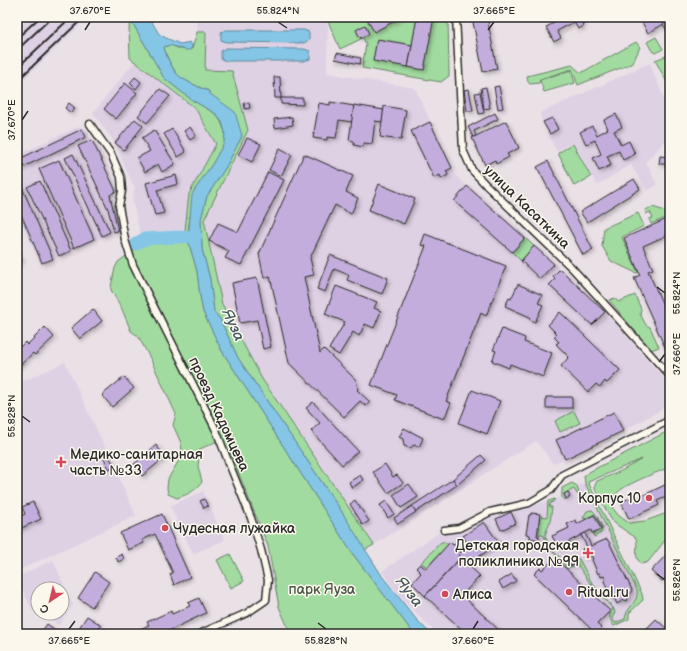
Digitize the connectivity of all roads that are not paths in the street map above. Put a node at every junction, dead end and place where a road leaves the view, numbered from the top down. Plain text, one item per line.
1 (456, 17) edge
2 (90, 124) dead end
3 (670, 376) edge
4 (670, 420) edge
5 (444, 530) dead end
6 (199, 634) edge

1 - 3 street, улица Касаткина
2 - 6 street, проезд Кадомцева
4 - 5 street

